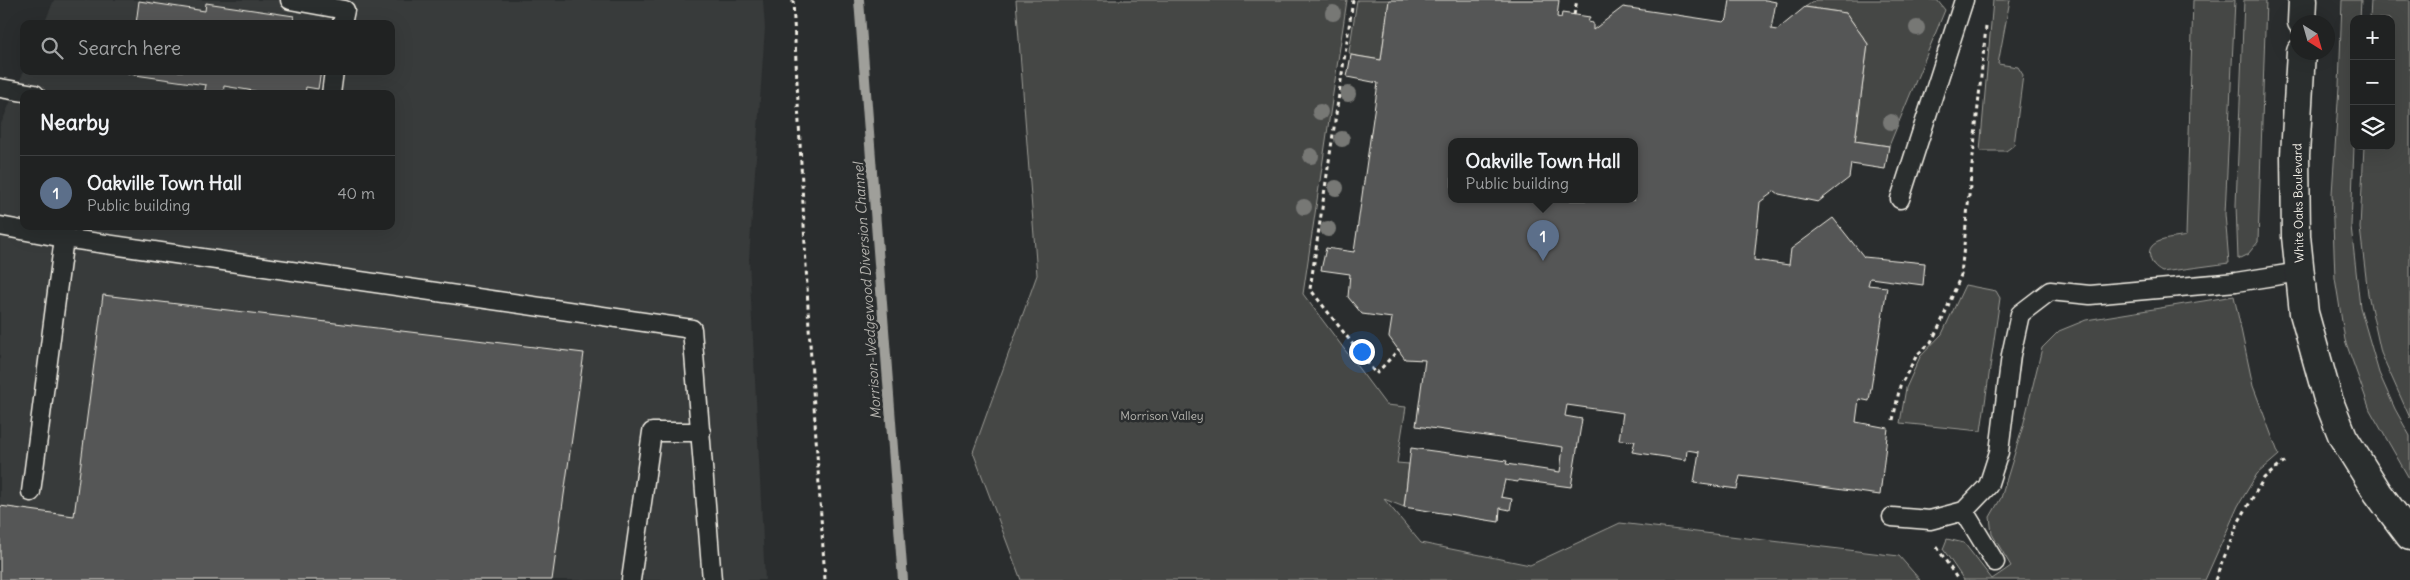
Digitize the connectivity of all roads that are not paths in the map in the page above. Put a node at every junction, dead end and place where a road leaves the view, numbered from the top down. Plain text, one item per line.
1 (290, 0) edge
2 (1964, 0) edge
3 (2303, 0) edge
4 (2302, 15) edge
5 (343, 20) edge
6 (2300, 60) edge
7 (333, 75) edge
8 (0, 88) edge
9 (332, 90) edge
10 (20, 91) edge
11 (1900, 199) dead end
12 (0, 226) edge
13 (20, 230) edge
14 (21, 230) edge
15 (64, 238) junction
16 (2300, 272) junction
17 (701, 432) junction
18 (31, 492) dead end
19 (1964, 511) junction
20 (1892, 517) dead end
21 (2410, 536) edge
22 (1995, 562) dead end
23 (631, 580) edge
24 (712, 580) edge

1 - 5 lane
2 - 11 lane
3 - 4 street
6 - 16 street, White Oaks Boulevard
7 - 9 lane
8 - 10 lane
12 - 13 lane
14 - 15 lane
15 - 17 lane
15 - 18 lane
16 - 19 lane
16 - 21 street, White Oaks Boulevard
17 - 23 lane
17 - 24 lane
19 - 20 lane
19 - 22 lane

